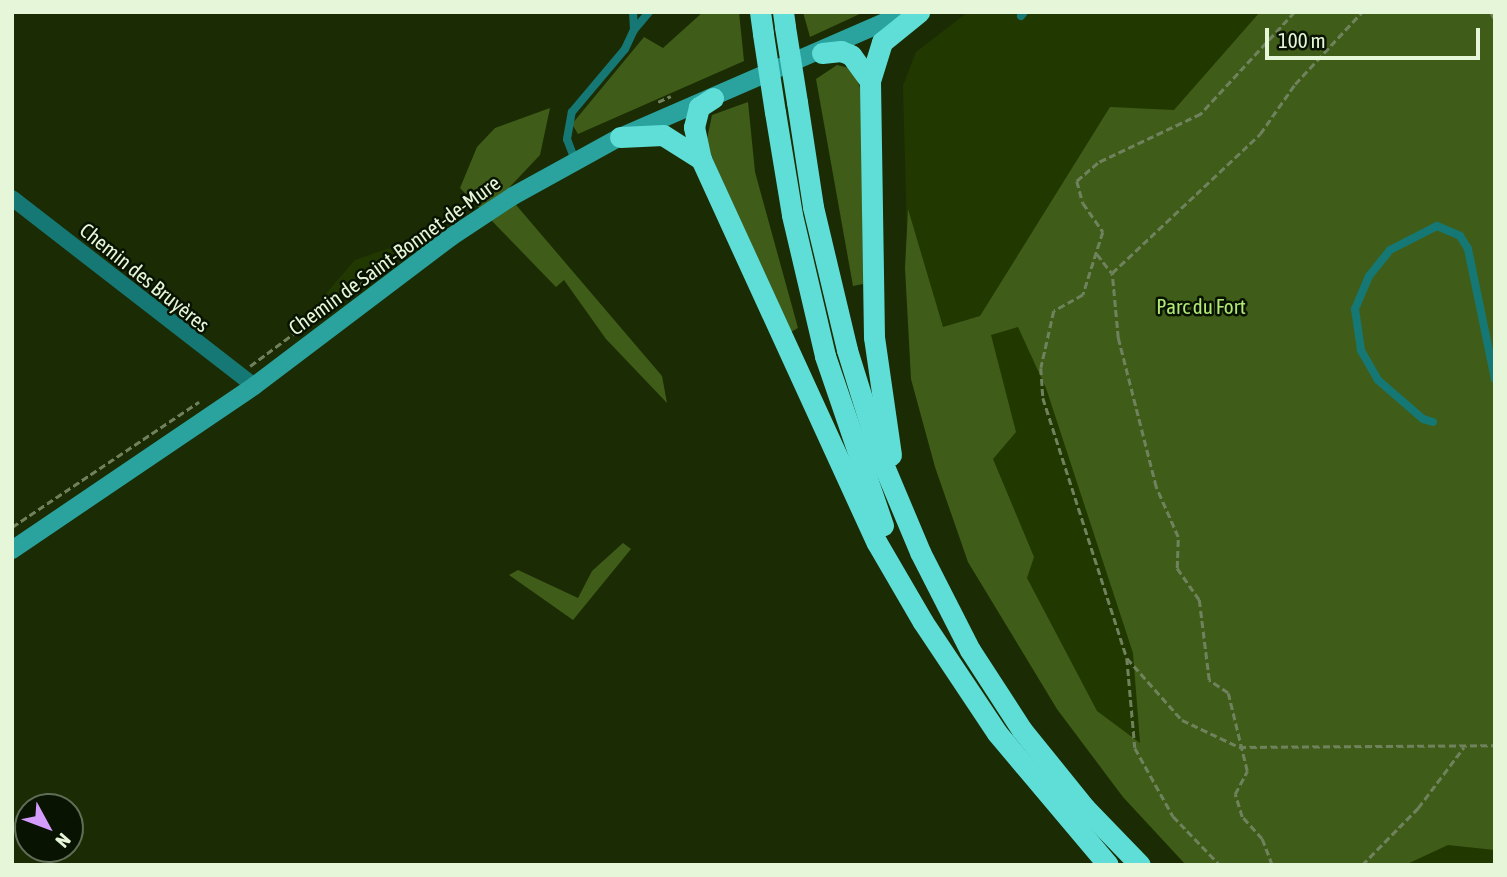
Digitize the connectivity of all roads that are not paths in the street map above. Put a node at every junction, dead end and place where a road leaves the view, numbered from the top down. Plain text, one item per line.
1 (633, 12) edge
2 (649, 12) edge
3 (760, 12) edge
4 (907, 12) edge
5 (919, 12) edge
6 (784, 20) edge
7 (634, 30) junction
8 (821, 53) junction
9 (870, 81) junction
10 (713, 98) junction
11 (620, 137) junction
12 (701, 159) junction
13 (575, 160) junction
14 (12, 198) edge
15 (1495, 379) edge
16 (254, 386) junction
17 (1433, 422) dead end
18 (899, 503) junction
19 (12, 550) edge
20 (965, 686) junction
21 (1108, 865) edge
22 (1140, 865) edge

1 - 7 lane
2 - 7 lane
3 - 20 highway, bridge
4 - 8 street, Chemin de Saint-Bonnet-de-Mure
5 - 9 highway
6 - 18 highway, bridge
7 - 13 lane
8 - 9 highway
8 - 10 street, Chemin de Saint-Bonnet-de-Mure
9 - 18 highway
10 - 11 street, Chemin de Saint-Bonnet-de-Mure
10 - 12 highway
11 - 12 highway
11 - 13 street, Chemin de Saint-Bonnet-de-Mure
12 - 20 highway
13 - 16 street, Chemin de Saint-Bonnet-de-Mure
14 - 16 street, Chemin des Bruyères
15 - 17 lane
16 - 19 street, Chemin de Saint-Bonnet-de-Mure
18 - 22 highway
20 - 21 highway

